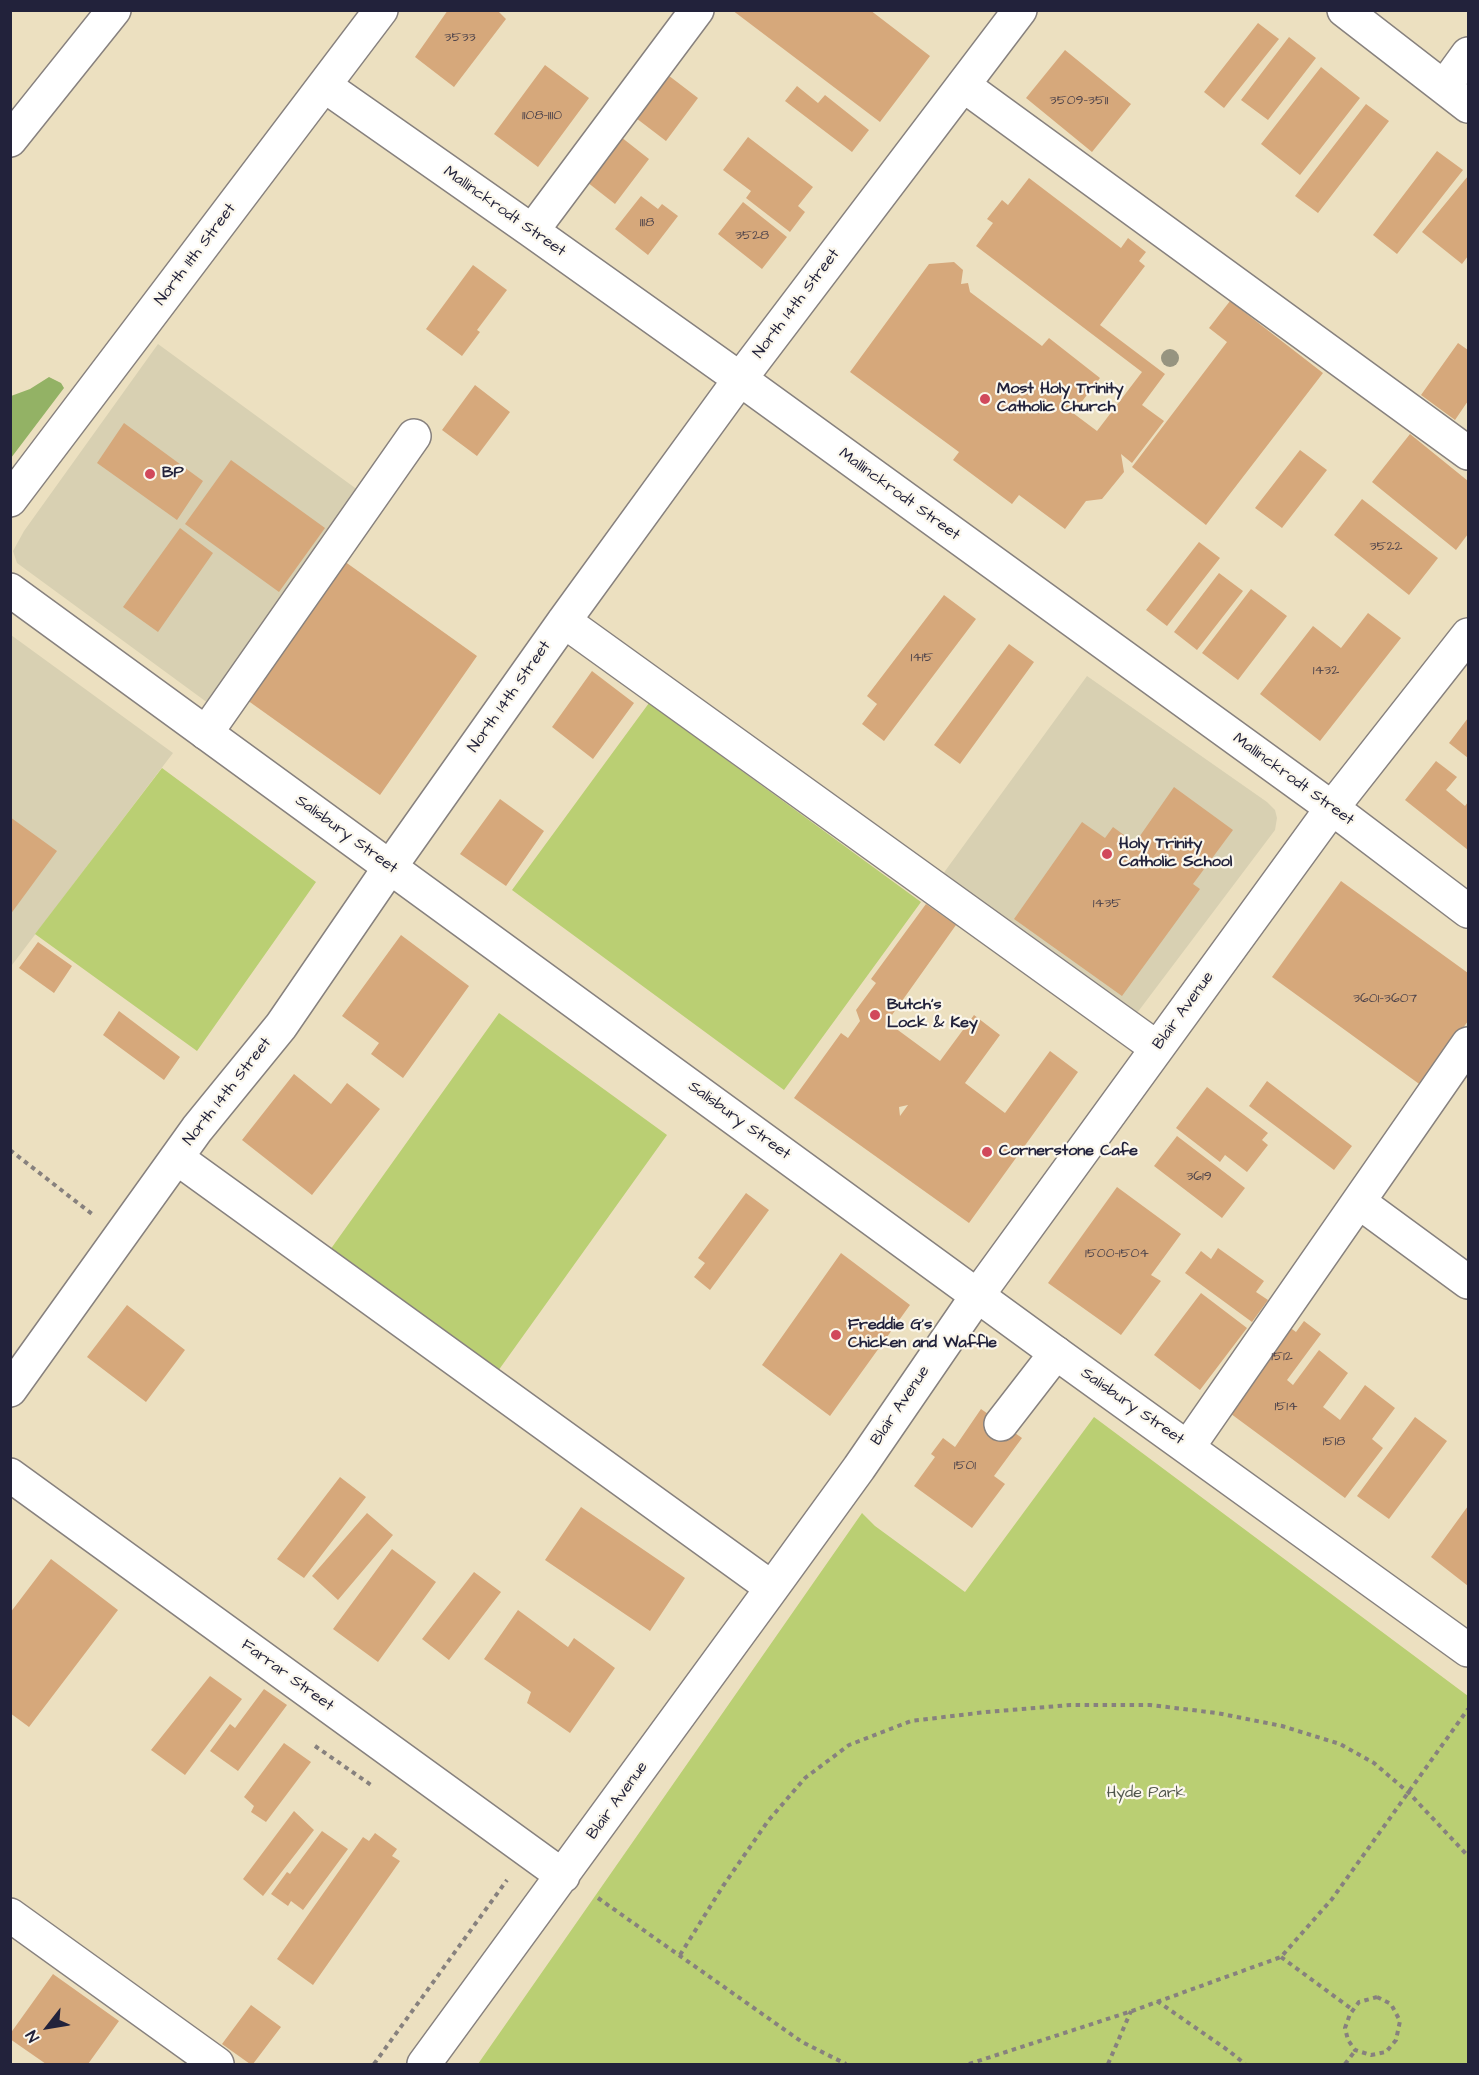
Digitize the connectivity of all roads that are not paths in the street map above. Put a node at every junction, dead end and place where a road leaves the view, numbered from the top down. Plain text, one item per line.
1 (114, 10) edge
2 (381, 10) edge
3 (697, 10) edge
4 (1020, 10) edge
5 (1344, 10) edge
6 (1468, 54) edge
7 (963, 85) junction
8 (325, 86) junction
9 (1456, 96) edge
10 (10, 141) edge
11 (532, 231) junction
12 (740, 379) junction
13 (414, 436) dead end
14 (1468, 453) edge
15 (10, 500) edge
16 (10, 591) edge
17 (564, 621) junction
18 (1468, 635) edge
19 (206, 733) junction
20 (1332, 808) junction
21 (390, 867) junction
22 (1468, 911) edge
23 (1468, 1044) edge
24 (1157, 1048) junction
25 (177, 1158) junction
26 (1359, 1202) junction
27 (1468, 1282) edge
28 (977, 1296) junction
29 (1056, 1353) junction
30 (10, 1390) edge
31 (1001, 1424) dead end
32 (1188, 1447) junction
33 (10, 1475) edge
34 (772, 1588) junction
35 (1468, 1650) edge
36 (563, 1876) junction
37 (10, 1915) edge
38 (217, 2064) edge
39 (424, 2064) edge

1 - 10 main road
2 - 8 main road, North 11th Street
3 - 11 main road
4 - 7 main road, North 14th Street
5 - 9 main road
6 - 9 main road
7 - 12 main road, North 14th Street
7 - 14 main road
8 - 11 main road, Mallinckrodt Street
8 - 15 main road, North 11th Street
11 - 12 main road, Mallinckrodt Street
12 - 17 main road, North 14th Street
12 - 20 main road, Mallinckrodt Street
13 - 19 main road
16 - 19 main road, Salisbury Street
17 - 21 main road, North 14th Street
17 - 24 main road
18 - 20 main road, Blair Avenue
19 - 21 main road, Salisbury Street
20 - 22 main road, Mallinckrodt Street
20 - 24 main road, Blair Avenue
21 - 25 main road, North 14th Street
21 - 28 main road, Salisbury Street
23 - 26 main road
24 - 28 main road, Blair Avenue
25 - 30 main road, North 14th Street
25 - 34 main road
26 - 27 main road
26 - 32 main road
28 - 29 main road, Salisbury Street
28 - 34 main road, Blair Avenue
29 - 31 main road
29 - 32 main road, Salisbury Street
32 - 35 main road, Salisbury Street
33 - 36 main road, Farrar Street
34 - 36 main road, Blair Avenue
36 - 39 main road, Blair Avenue
37 - 38 main road

